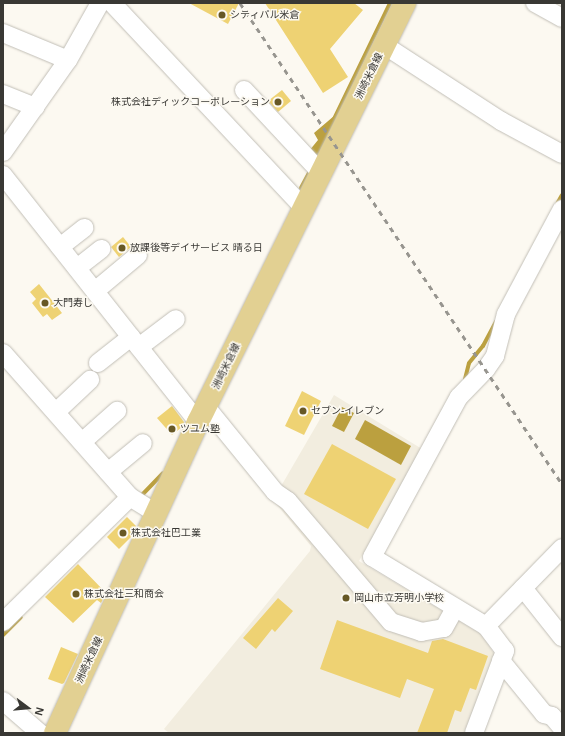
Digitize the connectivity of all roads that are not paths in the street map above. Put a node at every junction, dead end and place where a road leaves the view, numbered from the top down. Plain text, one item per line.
1 (100, 3) edge
2 (112, 3) edge
3 (405, 3) edge
4 (535, 3) edge
5 (562, 18) edge
6 (3, 33) edge
7 (384, 45) junction
8 (68, 60) junction
9 (244, 90) dead end
10 (3, 94) edge
11 (35, 107) junction
12 (3, 152) edge
13 (562, 154) edge
14 (316, 168) junction
15 (3, 175) edge
16 (299, 203) junction
17 (562, 209) edge
18 (84, 228) dead end
19 (60, 247) junction
20 (102, 249) dead end
21 (138, 255) dead end
22 (77, 268) junction
23 (95, 291) junction
24 (176, 319) dead end
25 (135, 342) junction
26 (3, 353) edge
27 (98, 362) dead end
28 (90, 380) dead end
29 (117, 411) dead end
30 (56, 412) junction
31 (202, 414) junction
32 (82, 442) junction
33 (143, 443) dead end
34 (108, 472) junction
35 (140, 503) junction
36 (562, 548) edge
37 (523, 588) junction
38 (453, 611) junction
39 (3, 622) edge
40 (486, 626) junction
41 (562, 637) edge
42 (501, 661) junction
43 (3, 701) edge
44 (562, 728) edge
45 (40, 733) edge
46 (55, 733) edge
47 (474, 733) edge

1 - 8 street
2 - 16 street
3 - 7 main road, 洲崎米倉線
4 - 5 street
6 - 8 street
7 - 13 street
7 - 14 main road, 洲崎米倉線
8 - 11 street
9 - 14 street
10 - 11 street
11 - 12 street
14 - 16 main road, 洲崎米倉線
15 - 19 street
16 - 31 main road, 洲崎米倉線
17 - 38 street
18 - 19 street
19 - 22 street
20 - 22 street
21 - 23 street
22 - 23 street
23 - 25 street
24 - 25 street
25 - 27 street
25 - 31 street
26 - 30 street
28 - 30 street
29 - 32 street
30 - 32 street
31 - 35 main road, 洲崎米倉線
31 - 38 street
32 - 34 street
33 - 34 street
34 - 35 street
35 - 39 street
35 - 46 main road, 洲崎米倉線
36 - 37 street
37 - 40 street
37 - 41 street
38 - 40 street
40 - 42 street
42 - 44 street
42 - 47 street
43 - 45 street

